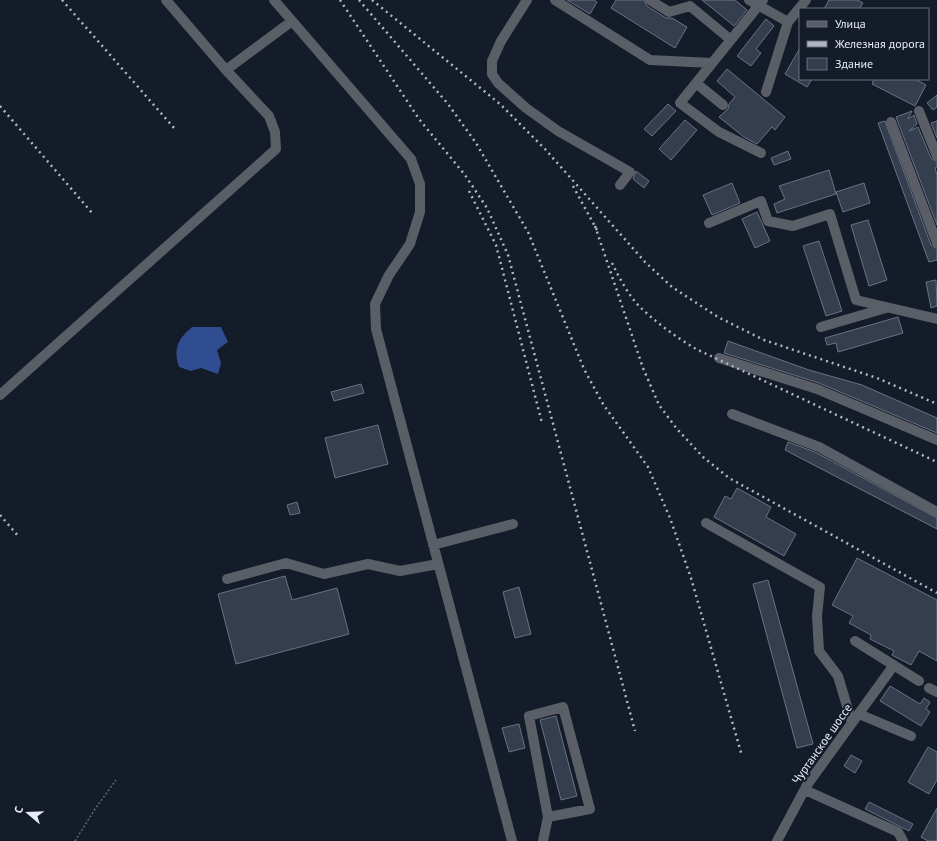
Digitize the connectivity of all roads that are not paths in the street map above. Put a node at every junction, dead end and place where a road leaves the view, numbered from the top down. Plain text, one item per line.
1 (166, 0) edge
2 (274, 0) edge
3 (527, 0) edge
4 (555, 0) edge
5 (650, 0) edge
6 (749, 0) edge
7 (806, 0) edge
8 (760, 3) edge
9 (799, 8) edge
10 (799, 9) edge
11 (292, 21) junction
12 (788, 22) junction
13 (731, 40) junction
14 (712, 63) junction
15 (226, 70) junction
16 (696, 83) junction
17 (766, 92) dead end
18 (723, 105) dead end
19 (919, 111) dead end
20 (891, 122) dead end
21 (761, 154) dead end
22 (937, 156) edge
23 (620, 185) dead end
24 (709, 223) dead end
25 (937, 243) edge
26 (888, 307) junction
27 (937, 319) edge
28 (821, 327) dead end
29 (719, 358) dead end
30 (0, 395) edge
31 (732, 414) dead end
32 (937, 440) edge
33 (937, 512) edge
34 (706, 523) dead end
35 (513, 524) dead end
36 (433, 545) junction
37 (438, 564) junction
38 (227, 579) dead end
39 (855, 641) dead end
40 (894, 665) junction
41 (919, 681) dead end
42 (859, 714) junction
43 (852, 723) junction
44 (911, 736) dead end
45 (805, 790) junction
46 (548, 817) junction
47 (512, 841) edge
48 (543, 841) edge
49 (777, 841) edge
50 (903, 841) edge

1 - 15 street
2 - 11 street
3 - 23 street
4 - 14 street
5 - 13 street
6 - 8 street
7 - 9 street
8 - 12 street
8 - 13 street
10 - 12 street
11 - 15 street
11 - 36 street
12 - 17 street
13 - 14 street
14 - 16 street
15 - 30 street
16 - 18 street
16 - 21 street
19 - 22 street
20 - 25 street
24 - 26 street
26 - 27 street
26 - 28 street
29 - 32 street
31 - 33 street
34 - 43 street
35 - 36 street
36 - 37 street
37 - 38 street
37 - 47 street
39 - 40 street
40 - 41 street
40 - 42 street, Чуртанское шоссе
42 - 43 street, Чуртанское шоссе
42 - 44 street
43 - 45 street, Чуртанское шоссе
45 - 49 street, Чуртанское шоссе
45 - 50 street
46 - 46 street
46 - 48 street

